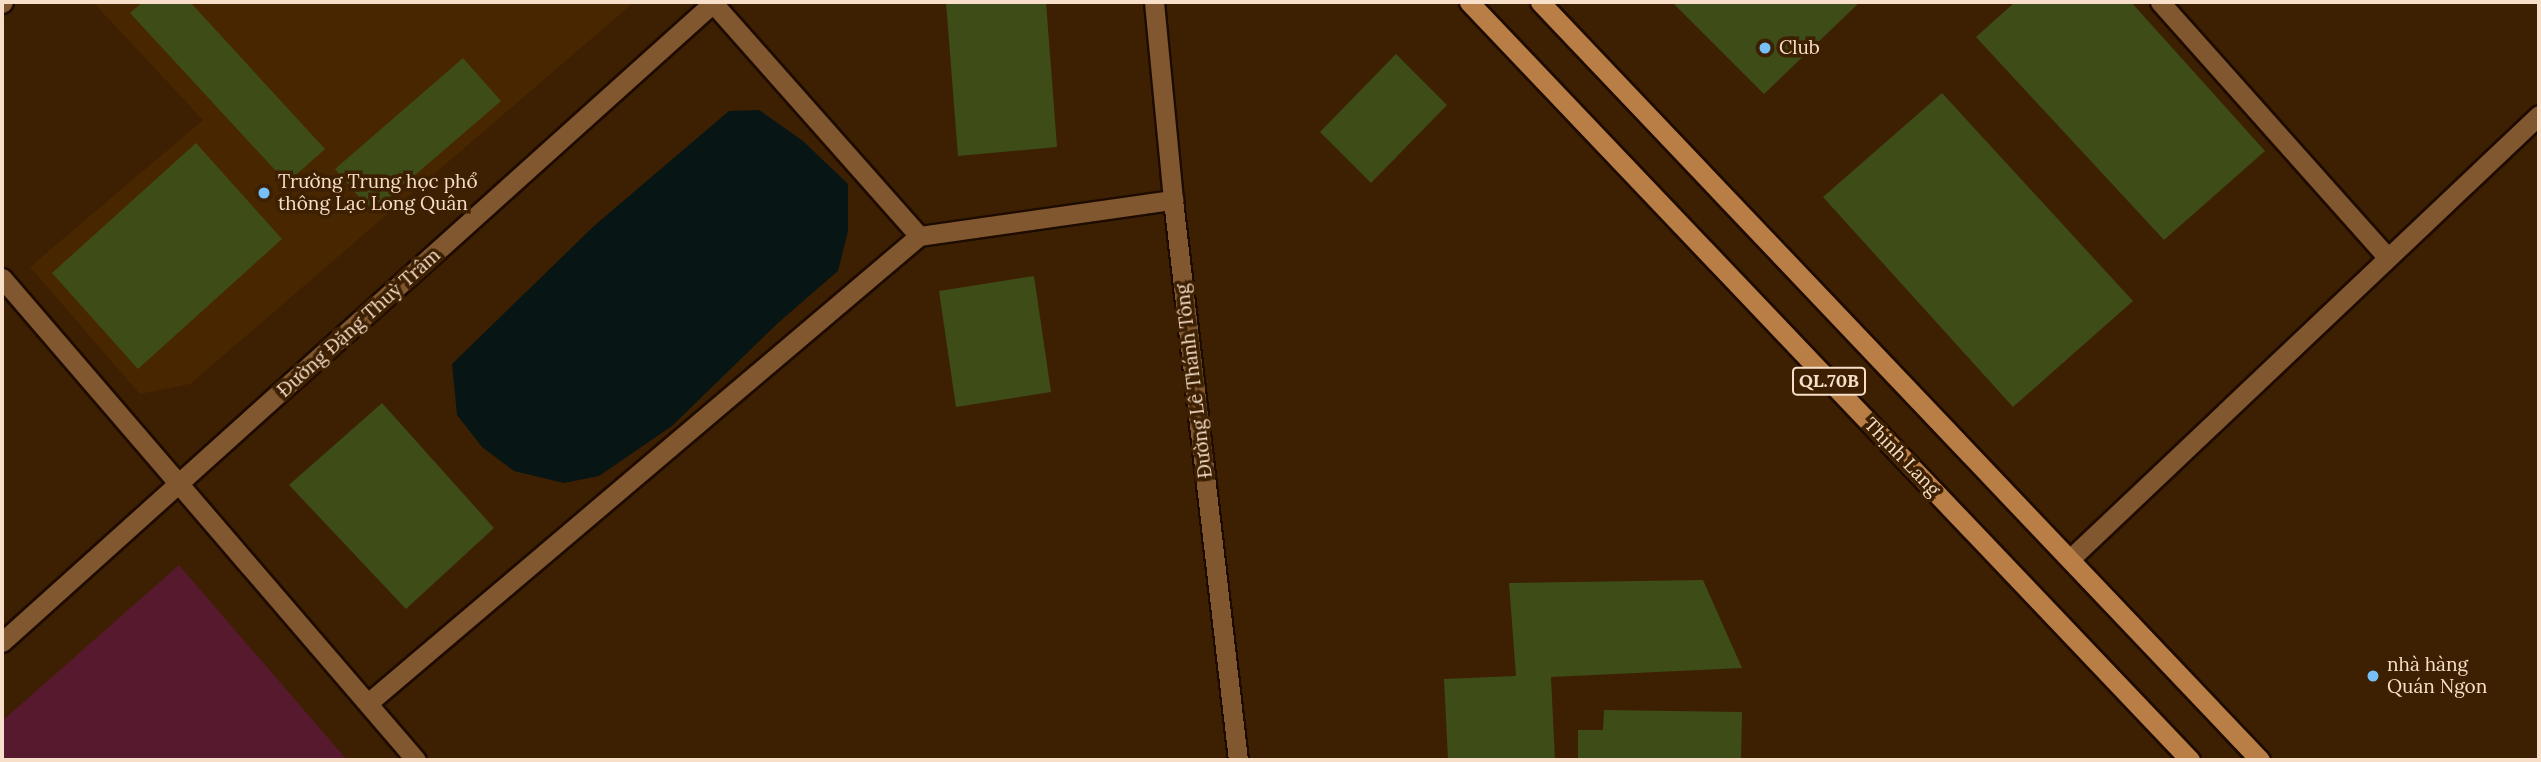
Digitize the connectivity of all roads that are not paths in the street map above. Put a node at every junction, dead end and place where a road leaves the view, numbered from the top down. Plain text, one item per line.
1 (714, 2) edge
2 (1154, 2) edge
3 (1469, 2) edge
4 (1539, 2) edge
5 (2160, 2) edge
6 (2539, 115) edge
7 (1173, 200) junction
8 (919, 236) junction
9 (2387, 257) junction
10 (5, 288) edge
11 (178, 485) junction
12 (2070, 559) junction
13 (2, 642) edge
14 (368, 703) junction
15 (415, 760) edge
16 (1238, 760) edge
17 (2190, 760) edge
18 (2260, 760) edge

1 - 8 street
1 - 11 street, Đường Đặng Thuỳ Trâm
2 - 7 street, Đường Lê Thánh Tông
3 - 17 main road, Thịnh Lang / QL.70B
4 - 12 main road, QL.70B
5 - 9 street
6 - 9 street
7 - 8 street
7 - 16 street, Đường Lê Thánh Tông
8 - 14 street
9 - 12 street
10 - 11 street
11 - 13 street, Đường Đặng Thuỳ Trâm
11 - 14 street
12 - 18 main road, QL.70B
14 - 15 street

